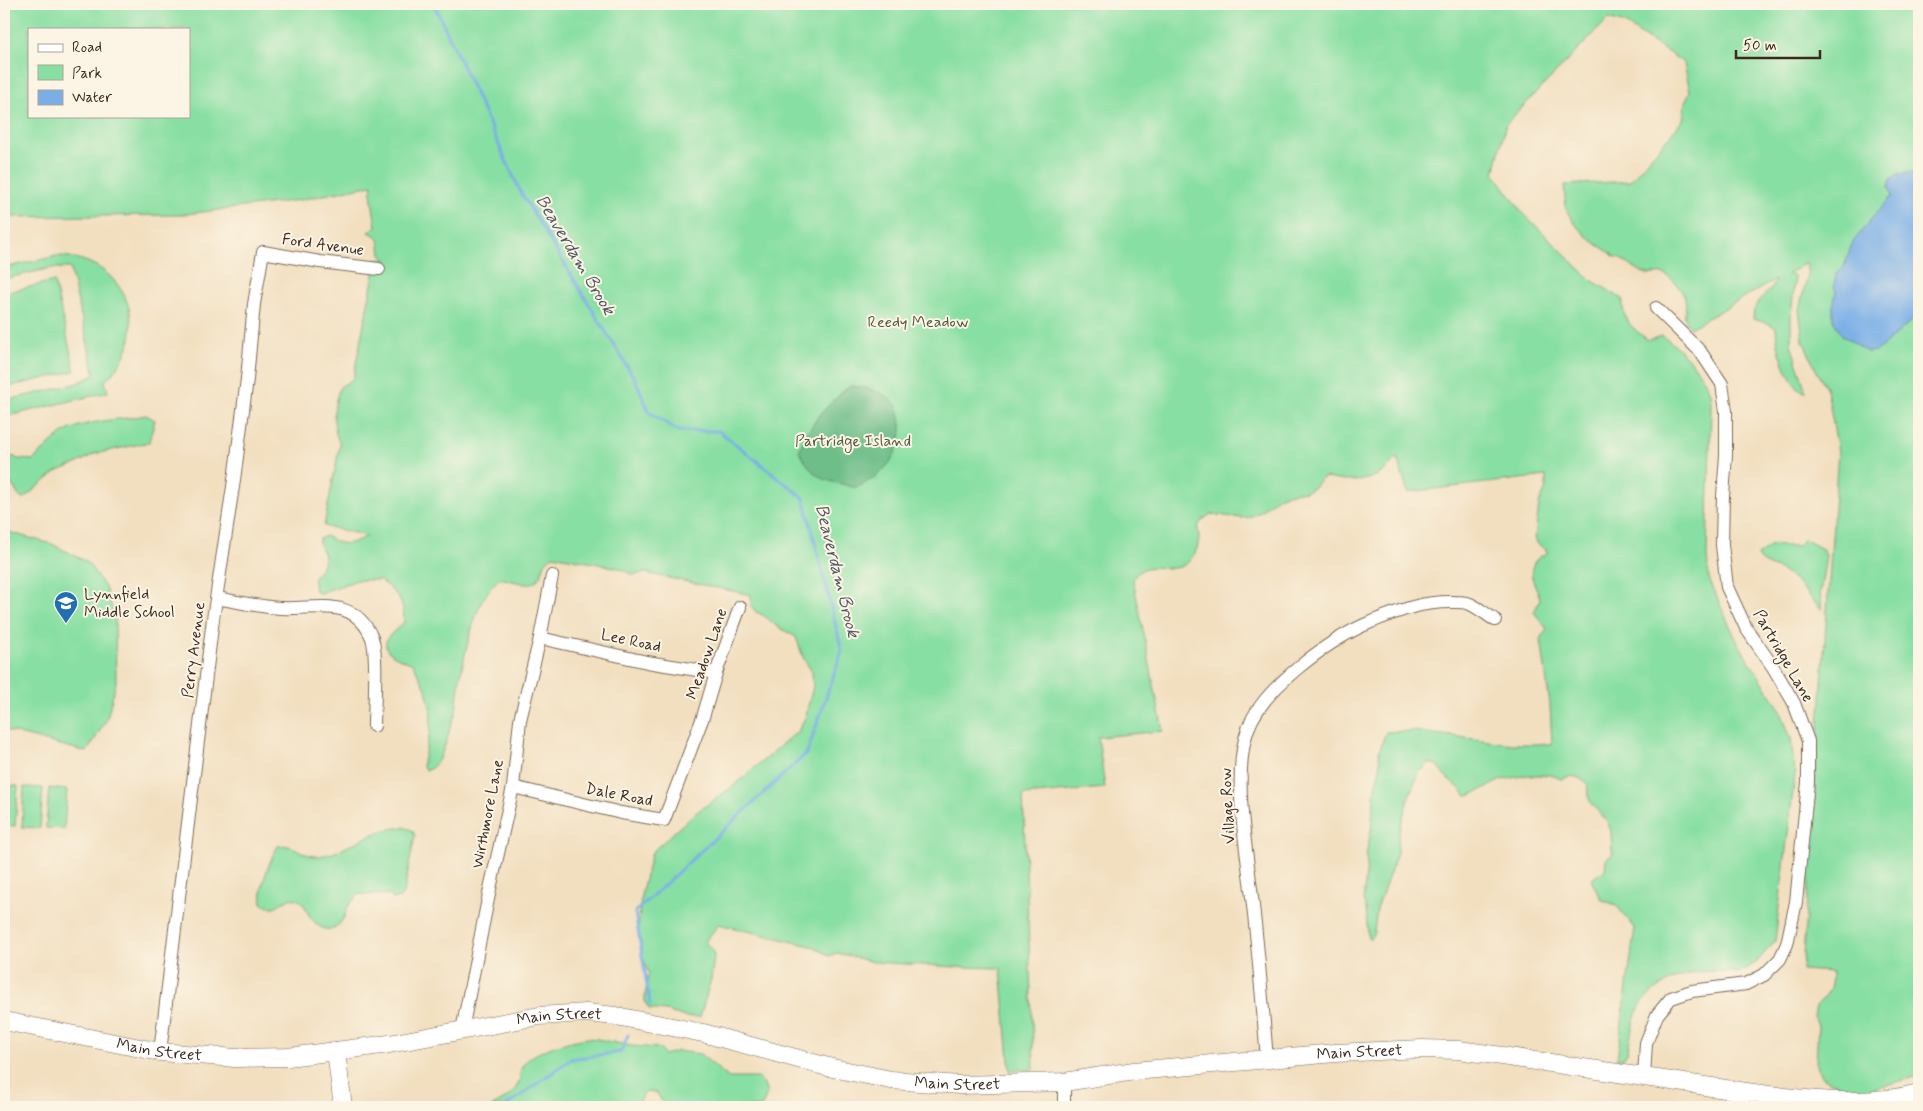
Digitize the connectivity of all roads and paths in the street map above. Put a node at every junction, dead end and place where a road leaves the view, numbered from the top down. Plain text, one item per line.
1 (263, 252) joint
2 (379, 269) dead end
3 (1656, 308) dead end
4 (552, 576) dead end
5 (217, 598) junction
6 (740, 607) dead end
7 (1495, 620) dead end
8 (540, 638) junction
9 (716, 673) junction
10 (704, 712) joint
11 (374, 726) dead end
12 (514, 787) junction
13 (4, 1021) edge
14 (462, 1030) junction
15 (336, 1051) junction
16 (160, 1052) junction
17 (1267, 1060) junction
18 (1644, 1077) junction
19 (1064, 1082) junction
20 (1919, 1093) edge
21 (343, 1107) edge
22 (1064, 1107) edge

1 - 2 street, Ford Avenue
1 - 5 street, Perry Avenue
3 - 18 street, Partridge Lane
4 - 8 street, Wirthmore Lane
5 - 11 street
5 - 16 street, Perry Avenue
6 - 9 street, Meadow Lane
7 - 17 street, Village Row
8 - 9 street, Lee Road
8 - 12 street, Wirthmore Lane
9 - 10 street, Meadow Lane
10 - 12 street, Dale Road
12 - 14 street, Wirthmore Lane
13 - 16 street, Main Street
14 - 15 street, Main Street
14 - 19 street, Main Street
15 - 16 street, Main Street
15 - 21 street
17 - 18 street, Main Street
17 - 19 street, Main Street
18 - 20 street, Main Street
19 - 22 street

